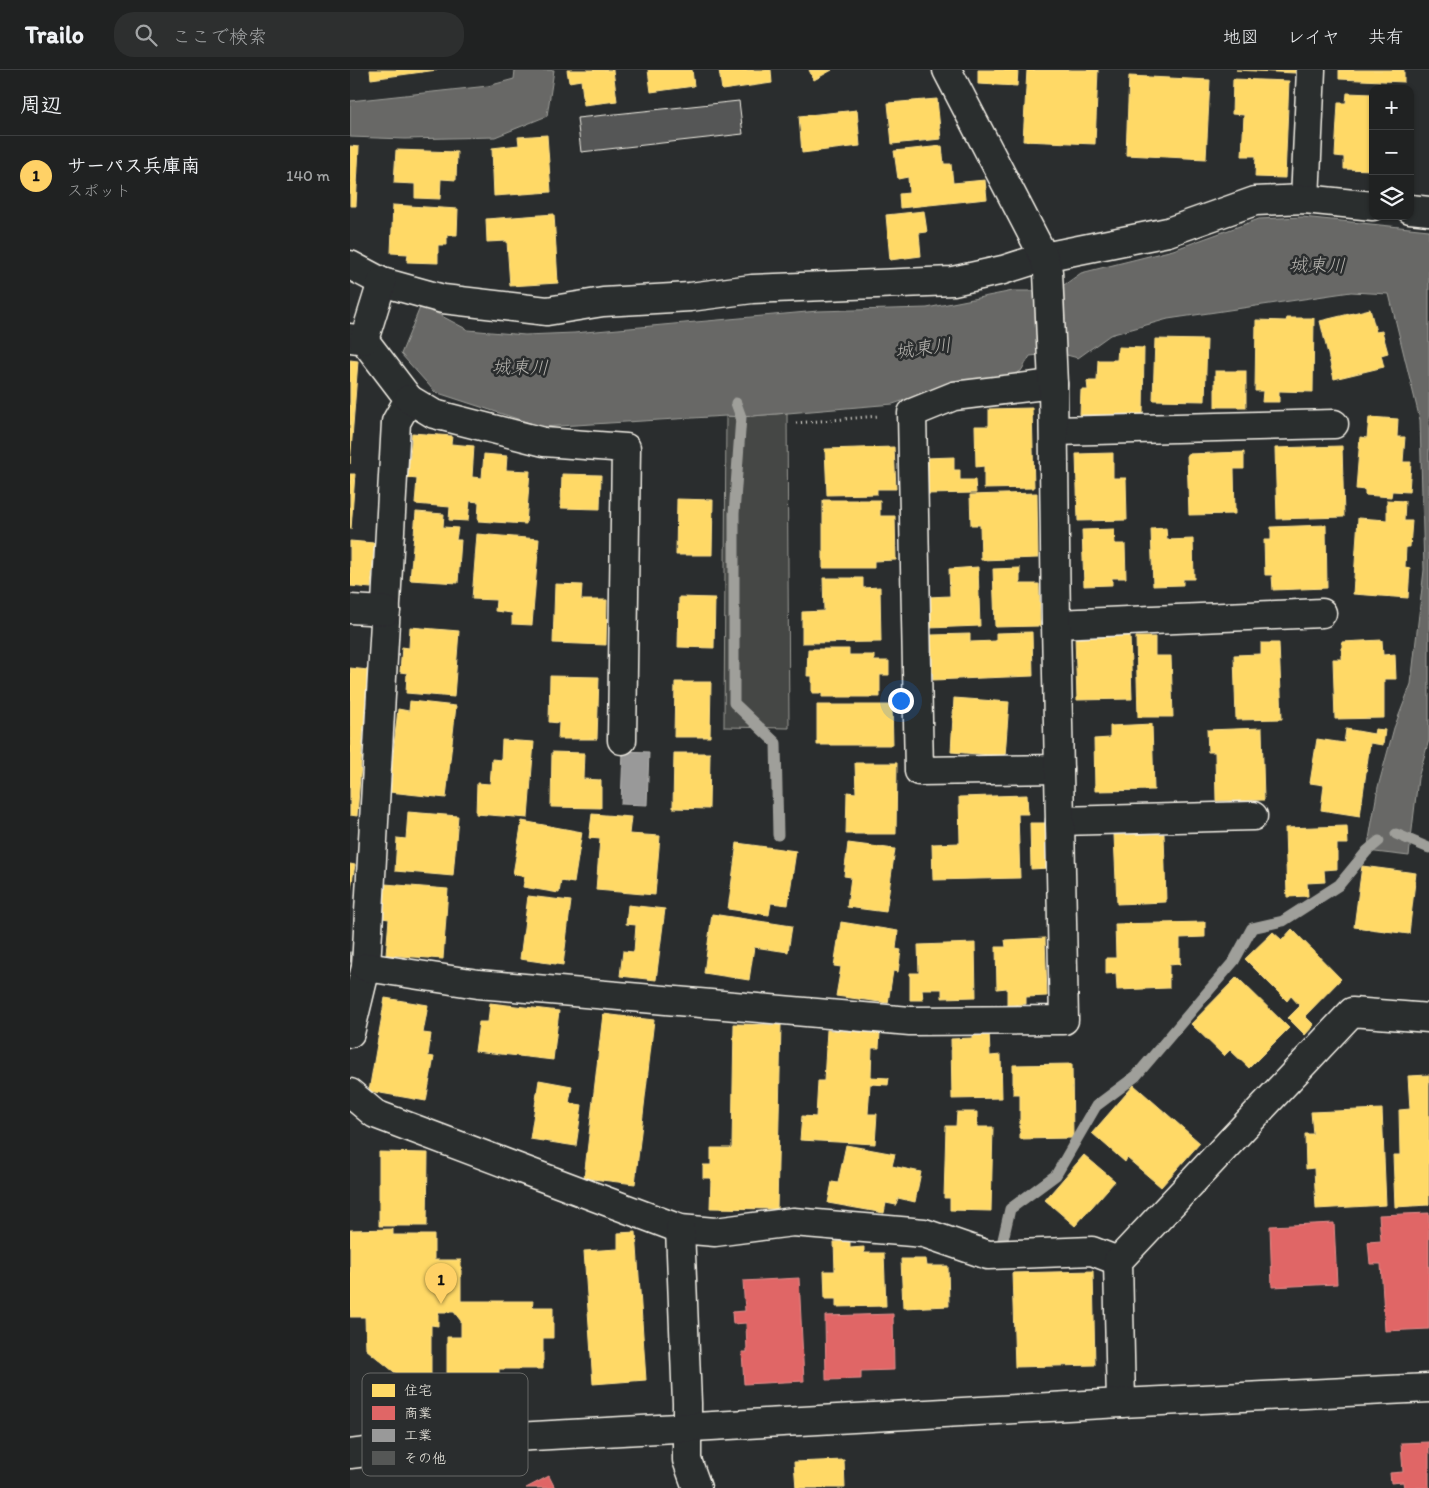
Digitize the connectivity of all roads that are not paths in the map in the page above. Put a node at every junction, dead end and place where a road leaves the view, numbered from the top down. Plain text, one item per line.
1 (947, 70) edge
2 (1311, 70) edge
3 (1305, 200) junction
4 (1369, 206) edge
5 (1414, 209) edge
6 (1429, 211) edge
7 (1046, 265) junction
8 (350, 266) edge
9 (382, 282) junction
10 (357, 339) edge
11 (1053, 376) junction
12 (409, 399) junction
13 (1334, 424) dead end
14 (1054, 431) junction
15 (350, 609) edge
16 (386, 612) junction
17 (1322, 613) dead end
18 (1056, 624) junction
19 (622, 740) dead end
20 (1059, 769) junction
21 (1253, 816) dead end
22 (1060, 821) junction
23 (362, 834) edge
24 (366, 967) junction
25 (1429, 1018) edge
26 (350, 1033) edge
27 (350, 1093) edge
28 (680, 1229) junction
29 (1118, 1260) junction
30 (1429, 1388) edge
31 (1121, 1403) junction
32 (687, 1428) junction
33 (528, 1437) edge
34 (697, 1488) edge

1 - 7 street
2 - 3 street
3 - 4 street
3 - 7 street
5 - 6 street
7 - 9 street
7 - 11 street
8 - 9 street
9 - 10 street
10 - 12 street
11 - 14 street
11 - 20 street
12 - 16 street
12 - 19 street
13 - 14 street
14 - 18 street
15 - 16 street
16 - 23 street
17 - 18 street
18 - 20 street
20 - 22 street
21 - 22 street
22 - 24 street
23 - 24 street
24 - 26 street
25 - 29 street
27 - 28 street
28 - 29 street
28 - 32 street
29 - 31 street
30 - 31 street
31 - 32 street
32 - 33 street
32 - 34 street

